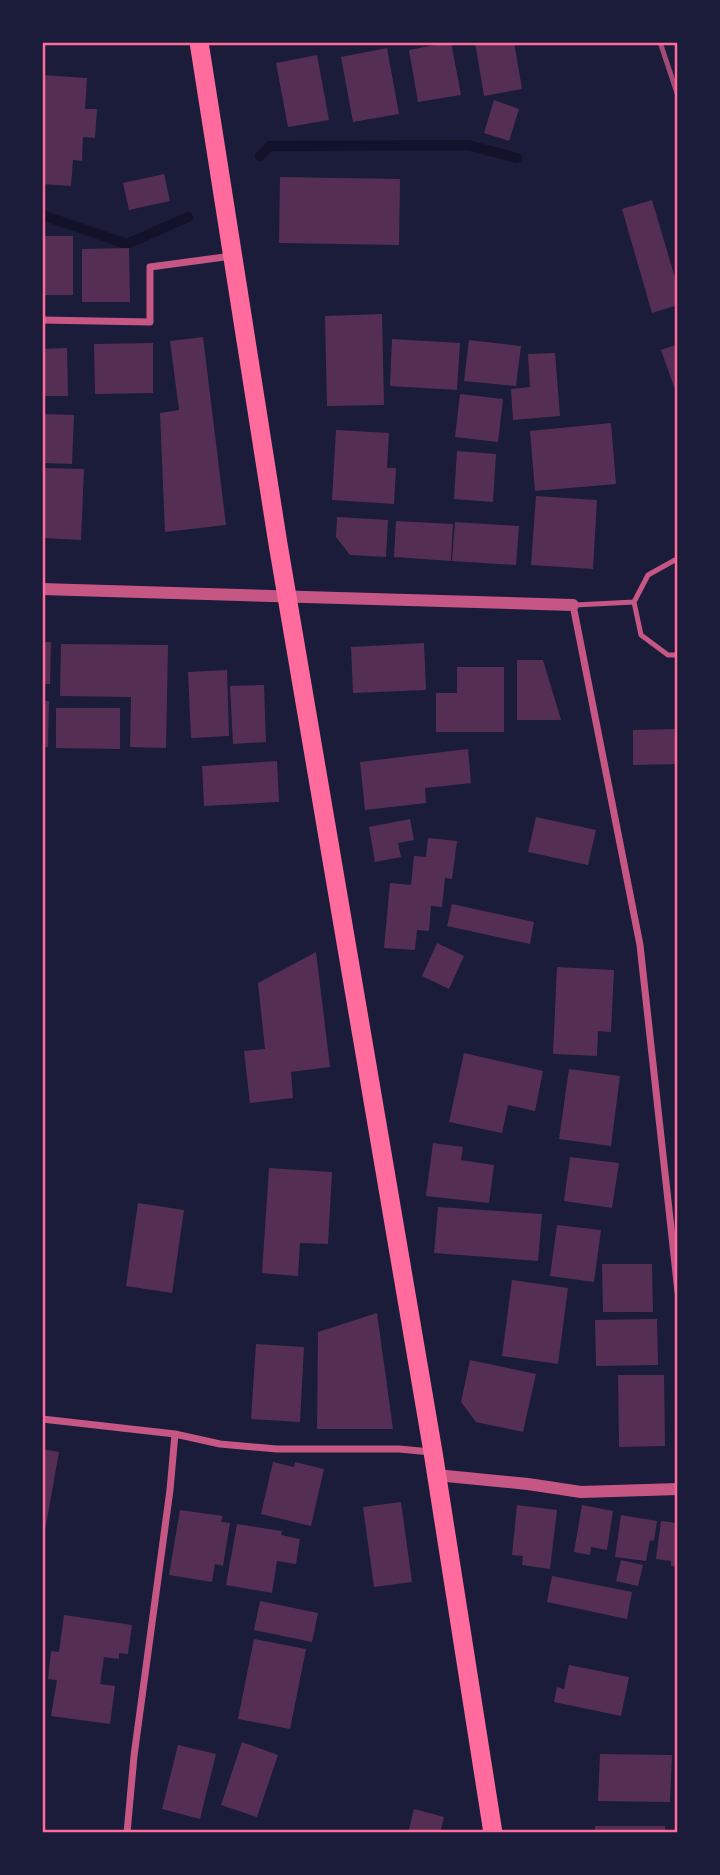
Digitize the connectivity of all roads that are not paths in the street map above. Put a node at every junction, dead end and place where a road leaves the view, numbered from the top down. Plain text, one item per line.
1 (199, 42) edge
2 (233, 256) junction
3 (42, 320) edge
4 (678, 561) edge
5 (42, 589) edge
6 (287, 596) junction
7 (634, 602) junction
8 (573, 606) junction
9 (678, 655) edge
10 (678, 1292) edge
11 (42, 1419) edge
12 (175, 1434) junction
13 (433, 1452) junction
14 (436, 1475) junction
15 (678, 1489) edge
16 (127, 1833) edge
17 (493, 1833) edge

1 - 2 highway
2 - 3 street
2 - 6 highway
4 - 7 lane
5 - 6 street
6 - 8 street
6 - 13 highway
7 - 8 lane
7 - 9 lane
8 - 10 street
11 - 12 street
12 - 13 street
12 - 16 street
13 - 14 highway
14 - 15 street
14 - 17 highway

